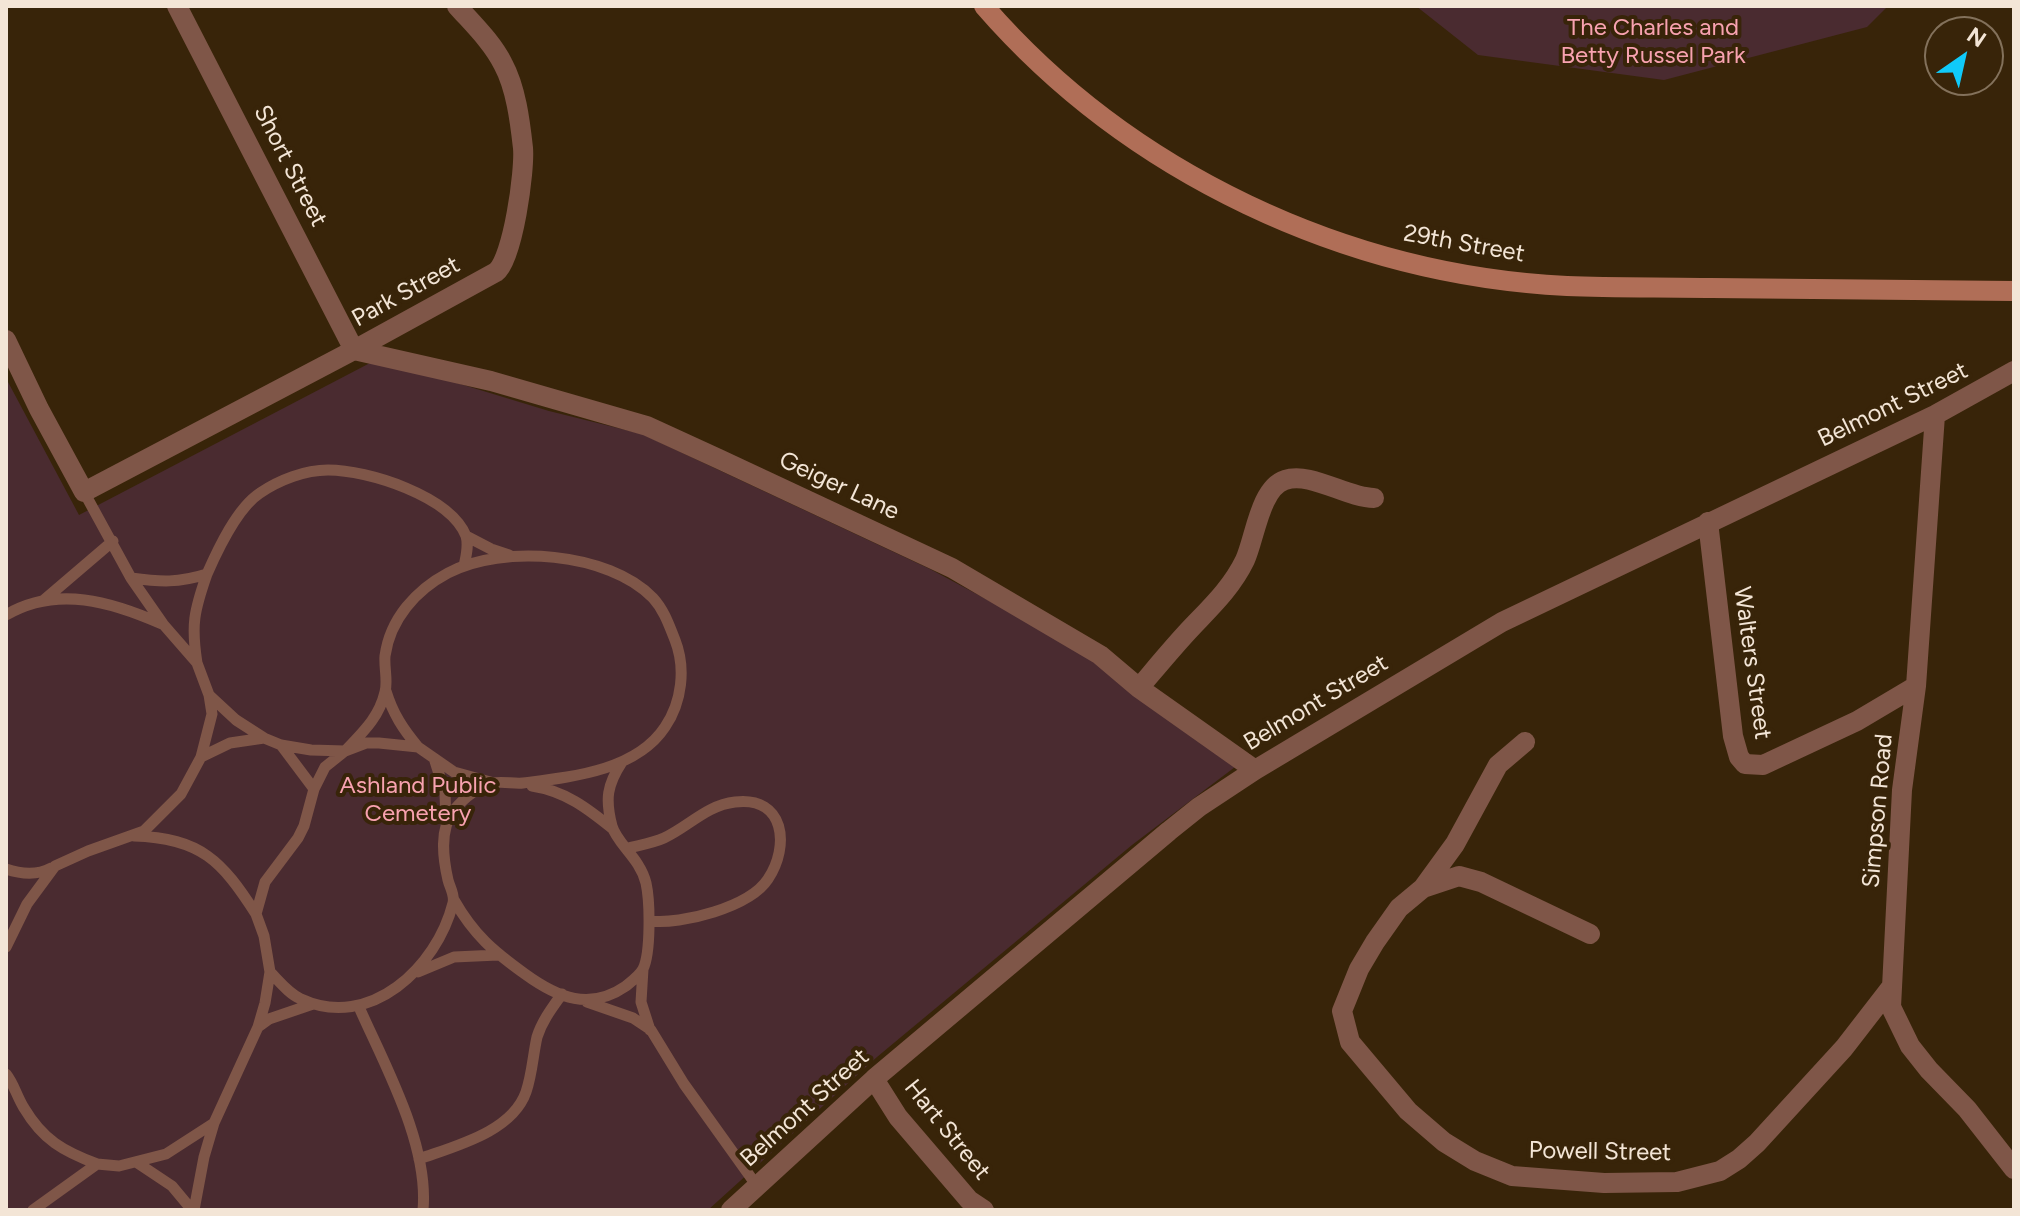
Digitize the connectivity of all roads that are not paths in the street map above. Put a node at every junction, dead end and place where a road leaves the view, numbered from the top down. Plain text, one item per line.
1 (177, 6) edge
2 (457, 6) edge
3 (984, 6) edge
4 (2014, 291) edge
5 (354, 350) junction
6 (9, 354) edge
7 (2014, 371) edge
8 (1935, 415) junction
9 (84, 492) junction
10 (1374, 498) dead end
11 (1708, 522) junction
12 (466, 536) junction
13 (113, 541) junction
14 (512, 556) junction
15 (464, 566) junction
16 (207, 574) junction
17 (131, 578) junction
18 (44, 600) junction
19 (6, 615) edge
20 (163, 624) junction
21 (197, 663) junction
22 (1916, 686) junction
23 (1139, 688) junction
24 (386, 691) junction
25 (209, 695) junction
26 (264, 738) junction
27 (1525, 742) dead end
28 (281, 745) junction
29 (418, 747) junction
30 (345, 751) junction
31 (201, 757) junction
32 (435, 761) junction
33 (622, 762) junction
34 (1255, 770) junction
35 (494, 783) junction
36 (519, 784) junction
37 (314, 789) junction
38 (446, 826) junction
39 (613, 829) junction
40 (130, 836) junction
41 (628, 848) junction
42 (55, 866) junction
43 (6, 869) edge
44 (1423, 888) junction
45 (454, 900) junction
46 (256, 914) junction
47 (650, 921) junction
48 (1590, 934) dead end
49 (6, 947) edge
50 (498, 955) junction
51 (643, 969) junction
52 (270, 972) junction
53 (412, 975) junction
54 (1892, 986) junction
55 (562, 994) junction
56 (587, 1002) junction
57 (315, 1003) junction
58 (359, 1007) junction
59 (258, 1027) junction
60 (651, 1030) junction
61 (6, 1066) edge
62 (8, 1076) edge
63 (874, 1079) junction
64 (214, 1123) junction
65 (419, 1159) junction
66 (136, 1162) junction
67 (97, 1164) junction
68 (2014, 1169) edge
69 (757, 1186) junction
70 (33, 1210) edge
71 (193, 1210) edge
72 (423, 1210) edge
73 (731, 1210) edge
74 (984, 1210) edge

1 - 5 street, Short Street
2 - 5 street, Park Street
3 - 4 street, 29th Street
5 - 9 street, Park Street
5 - 23 street, Geiger Lane
6 - 9 street
7 - 8 street, Belmont Street
8 - 11 street, Belmont Street
8 - 22 street, Simpson Road
9 - 13 lane
10 - 23 street
11 - 22 street, Walters Street
11 - 34 street, Belmont Street
12 - 14 lane
12 - 15 lane
12 - 16 lane
13 - 17 lane
13 - 18 lane
14 - 15 lane
14 - 33 lane
15 - 24 lane
16 - 17 lane
16 - 21 lane
17 - 20 lane
18 - 19 lane
18 - 20 lane
20 - 21 lane
21 - 25 lane
22 - 54 street, Simpson Road
23 - 34 street, Geiger Lane
24 - 29 lane
24 - 30 lane
25 - 26 lane
25 - 31 lane
26 - 28 lane
26 - 31 lane
27 - 44 street, Powell Street
28 - 30 lane
28 - 37 lane
29 - 30 lane
29 - 32 lane
30 - 37 lane
31 - 40 lane
32 - 35 lane
32 - 38 lane
33 - 36 lane
33 - 39 lane
34 - 63 street, Belmont Street
35 - 36 lane
35 - 38 lane
36 - 39 lane
37 - 46 lane
38 - 45 lane
39 - 41 lane
40 - 42 lane
40 - 46 lane
41 - 47 lane
41 - 47 lane
42 - 43 lane
42 - 49 lane
44 - 48 street
44 - 54 street, Powell Street
45 - 50 lane
45 - 53 lane
46 - 52 lane
47 - 51 lane
50 - 53 lane
50 - 55 lane
51 - 56 lane
51 - 60 lane
52 - 57 lane
52 - 59 lane
53 - 58 lane
54 - 68 street, Simpson Road
55 - 56 lane
55 - 65 lane
56 - 60 lane
57 - 58 lane
57 - 59 lane
58 - 65 lane
59 - 64 lane
60 - 69 lane
61 - 62 lane
62 - 67 lane
63 - 69 street, Belmont Street
63 - 74 street, Hart Street
64 - 66 lane
64 - 71 lane
65 - 72 lane
66 - 67 lane
66 - 71 lane
67 - 70 lane
69 - 73 street, Belmont Street

